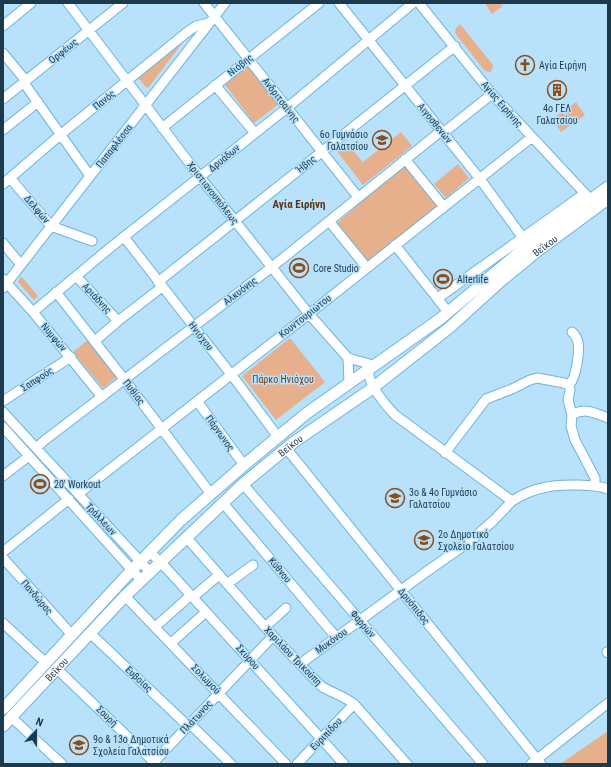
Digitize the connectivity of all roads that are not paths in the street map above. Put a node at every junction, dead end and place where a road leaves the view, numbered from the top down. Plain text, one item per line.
1 (31, 3) edge
2 (68, 3) edge
3 (123, 3) edge
4 (204, 3) edge
5 (224, 3) edge
6 (319, 3) edge
7 (339, 3) edge
8 (413, 3) edge
9 (419, 3) edge
10 (212, 19) junction
11 (3, 26) edge
12 (89, 30) junction
13 (369, 41) junction
14 (454, 46) junction
15 (3, 53) edge
16 (248, 59) junction
17 (127, 81) junction
18 (25, 82) junction
19 (215, 85) junction
20 (405, 85) junction
21 (492, 94) junction
22 (3, 99) edge
23 (38, 102) junction
24 (145, 105) junction
25 (287, 108) junction
26 (162, 128) junction
27 (3, 130) edge
28 (442, 132) junction
29 (255, 133) junction
30 (60, 135) junction
31 (532, 137) junction
32 (322, 151) junction
33 (405, 160) junction
34 (90, 176) junction
35 (200, 177) junction
36 (10, 178) junction
37 (480, 179) junction
38 (3, 184) edge
39 (608, 187) edge
40 (358, 197) junction
41 (587, 197) junction
42 (608, 199) edge
43 (444, 207) junction
44 (234, 221) junction
45 (329, 221) junction
46 (51, 226) junction
47 (124, 237) junction
48 (92, 241) dead end
49 (525, 242) junction
50 (3, 243) edge
51 (395, 245) junction
52 (21, 265) junction
53 (272, 267) junction
54 (367, 268) junction
55 (76, 276) junction
56 (4, 283) edge
57 (160, 285) junction
58 (56, 292) junction
59 (438, 298) junction
60 (33, 312) junction
61 (448, 312) junction
62 (309, 314) junction
63 (118, 321) junction
64 (194, 326) junction
65 (572, 332) dead end
66 (95, 341) junction
67 (71, 357) junction
68 (348, 358) junction
69 (371, 367) junction
70 (231, 374) junction
71 (124, 380) junction
72 (349, 383) junction
73 (569, 385) junction
74 (374, 386) junction
75 (102, 397) junction
76 (3, 401) edge
77 (197, 401) junction
78 (3, 412) edge
79 (572, 415) junction
80 (608, 418) edge
81 (3, 427) edge
82 (161, 429) junction
83 (278, 437) junction
84 (36, 448) junction
85 (286, 448) junction
86 (445, 453) junction
87 (29, 456) junction
88 (244, 465) junction
89 (3, 476) edge
90 (243, 484) junction
91 (596, 485) junction
92 (608, 489) edge
93 (78, 494) junction
94 (211, 494) junction
95 (69, 499) junction
96 (512, 501) junction
97 (222, 503) junction
98 (186, 537) junction
99 (3, 552) edge
100 (150, 552) junction
101 (3, 558) edge
102 (140, 562) junction
103 (160, 562) junction
104 (252, 565) dead end
105 (132, 570) junction
106 (150, 572) junction
107 (219, 575) junction
108 (141, 580) junction
109 (227, 584) junction
110 (401, 590) junction
111 (125, 596) junction
112 (192, 596) junction
113 (286, 608) dead end
114 (206, 612) junction
115 (360, 621) junction
116 (3, 623) edge
117 (155, 627) junction
118 (265, 627) junction
119 (90, 633) junction
120 (72, 635) junction
121 (272, 636) junction
122 (336, 637) junction
123 (171, 643) junction
124 (250, 660) junction
125 (46, 663) junction
126 (300, 664) junction
127 (56, 668) junction
128 (219, 693) junction
129 (354, 704) junction
130 (606, 708) edge
131 (7, 713) edge
132 (189, 725) junction
133 (3, 726) edge
134 (321, 739) junction
135 (536, 762) edge
136 (59, 763) edge
137 (154, 763) edge
138 (231, 764) edge
139 (286, 764) edge
140 (297, 764) edge
141 (344, 764) edge
142 (407, 764) edge
143 (482, 764) edge

1 - 11 street
2 - 12 street, Χριστιανουπόλεως
3 - 12 street, Ορφέως
4 - 10 street, Ανδριτσαίνης
5 - 10 street, Παπαφλέσσα
6 - 16 street, Νιόβης
7 - 13 street, Αιγοσθενών
8 - 13 street, Δρυάδων
9 - 14 street, Αγίας Ειρήνης
10 - 16 street, Ανδριτσαίνης
10 - 17 street, Πανός
10 - 24 street, Παπαφλέσσα
12 - 17 street, Χριστιανουπόλεως
12 - 18 street, Ορφέως
13 - 20 street, Αιγοσθενών
13 - 25 street, Δρυάδων
14 - 20 street, Ήβης
14 - 21 street, Αγίας Ειρήνης
15 - 18 street
16 - 19 street, Νιόβης
16 - 25 street, Ανδριτσαίνης
17 - 24 street, Χριστιανουπόλεως
17 - 30 street, Πανός
18 - 22 street, Ορφέως
18 - 23 street
19 - 26 street, Νιόβης
19 - 29 street
20 - 28 street, Αιγοσθενών
20 - 32 street, Ήβης
21 - 28 street, Αλκυόνης
21 - 31 street, Αγίας Ειρήνης
23 - 27 street
23 - 30 street
24 - 26 street, Χριστιανουπόλεως
24 - 34 street, Παπαφλέσσα
25 - 29 street, Δρυάδων
25 - 32 street, Ανδριτσαίνης
26 - 35 street, Χριστιανουπόλεως
28 - 33 street, Αλκυόνης
28 - 37 street, Αιγοσθενών
29 - 35 street, Δρυάδων
30 - 34 street
30 - 36 street, Πανός
31 - 37 street, Κουντουριώτου
31 - 41 street, Αγίας Ειρήνης
32 - 40 street, Ανδριτσαίνης
32 - 44 street, Ήβης
33 - 40 street, Αλκυόνης
33 - 43 street
34 - 46 street, Παπαφλέσσα
35 - 44 street, Χριστιανουπόλεως
35 - 47 street, Δρυάδων
36 - 38 street, Πανός
36 - 46 street, Δελφών
37 - 43 street, Κουντουριώτου
37 - 49 street, Αιγοσθενών
39 - 41 main road, Βεΐκου
40 - 45 street, Αλκυόνης
41 - 49 main road, Βεΐκου
42 - 74 main road, Βεΐκου
43 - 51 street, Κουντουριώτου
44 - 53 street, Χριστιανουπόλεως
44 - 57 street, Ήβης
45 - 53 street, Αλκυόνης
45 - 54 street
46 - 48 street, Δελφών
46 - 52 street, Παπαφλέσσα
47 - 55 street, Δρυάδων
47 - 57 street, Ηνιόχου
49 - 59 street
49 - 61 main road, Βεΐκου
50 - 52 street
51 - 54 street, Κουντουριώτου
51 - 59 street
52 - 56 street, Παπαφλέσσα
53 - 62 street, Χριστιανουπόλεως
53 - 64 street, Αλκυόνης
54 - 62 street, Κουντουριώτου
55 - 58 street, Δρυάδων
55 - 63 street, Αριάδνης
56 - 60 street, Νυμφών
57 - 63 street, Ήβης
57 - 64 street, Ηνιόχου
58 - 60 street, Δρυάδων
58 - 66 street, Πυθίας
59 - 61 street
60 - 67 street, Νυμφών
61 - 69 main road, Βεΐκου
62 - 68 street, Χριστιανουπόλεως
62 - 70 street, Κουντουριώτου
63 - 66 street, Ήβης
64 - 70 street, Ηνιόχου
64 - 71 street, Αλκυόνης
65 - 73 street
66 - 71 street, Πυθίας
67 - 75 street, Νυμφών
67 - 76 street, Σαπφούς
68 - 69 street
68 - 72 street
69 - 72 main road, Βεΐκου
69 - 74 street
70 - 77 street, Κουντουριώτου
70 - 83 street, Ηνιόχου
71 - 75 street, Αλκυόνης
71 - 82 street, Πυθίας
72 - 83 main road, Βεΐκου
73 - 79 street
73 - 86 street
74 - 85 main road, Βεΐκου
74 - 86 street
75 - 84 street, Αλκυόνης
77 - 82 street, Κουντουριώτου
77 - 88 street, Πάρνωνος
78 - 84 street, Τράλλεων
79 - 80 street
79 - 91 street
81 - 87 street, Τράλλεων
82 - 93 street, Κουντουριώτου
82 - 94 street, Πυθίας
83 - 88 main road, Βεΐκου
84 - 93 street, Τράλλεων
85 - 90 main road, Βεΐκου
85 - 110 street, Δρυόπιδος
86 - 96 street
87 - 89 street
87 - 95 street, Τράλλεων
88 - 94 main road, Βεΐκου
90 - 97 main road, Βεΐκου
90 - 115 street, Φαρρών
91 - 92 street
91 - 96 street
93 - 102 street, Τράλλεων
94 - 100 main road, Βεΐκου
95 - 99 street
95 - 105 street, Τράλλεων
96 - 110 street, Μυκόνου
97 - 98 main road, Βεΐκου
97 - 122 street, Κύθνου
98 - 103 main road, Βεΐκου
98 - 107 street, Χαριλάου Τρικούπη
100 - 102 main road, Βεΐκου
100 - 103 street, Σκύρου
101 - 120 street, Πανδώρας
102 - 105 main road, Βεΐκου
102 - 106 street, Τράλλεων
103 - 106 main road, Βεΐκου
103 - 112 street, Σκύρου
104 - 109 street
105 - 108 street, Τράλλεων
105 - 120 main road, Βεΐκου
106 - 108 main road, Βεΐκου
107 - 109 street, Χαριλάου Τρικούπη
107 - 112 street
108 - 111 main road, Βεΐκου
109 - 118 street, Χαριλάου Τρικούπη
110 - 115 street, Μυκόνου
110 - 135 street, Δρυόπιδος
111 - 117 street, Σολωμού
111 - 119 main road, Βεΐκου
112 - 114 street, Σκύρου
112 - 117 street
113 - 118 street
114 - 123 street
114 - 124 street, Σκύρου
115 - 122 street, Μυκόνου
115 - 143 street, Φαρρών
116 - 125 street
117 - 123 street, Σολωμού
118 - 121 street, Χαριλάου Τρικούπη
119 - 127 main road, Βεΐκου
119 - 132 street, Ευβοίας
120 - 125 main road, Βεΐκου
121 - 124 street, Πλάτωνος
121 - 126 street, Χαριλάου Τρικούπη
122 - 126 street, Μυκόνου
123 - 128 street, Σολωμού
124 - 128 street, Πλάτωνος
124 - 134 street, Σκύρου
125 - 131 main road, Βεΐκου
126 - 129 street, Χαριλάου Τρικούπη
127 - 131 main road, Βεΐκου
127 - 137 street, Σουρή
128 - 132 street, Πλάτωνος
128 - 139 street, Σολωμού
129 - 134 street, Ευριπίδου
129 - 142 street, Χαριλάου Τρικούπη
130 - 135 street
131 - 133 main road, Βεΐκου
131 - 136 street
132 - 137 street, Πλάτωνος
132 - 138 street, Ευβοίας
134 - 140 street, Ευριπίδου
134 - 141 street, Σκύρου

